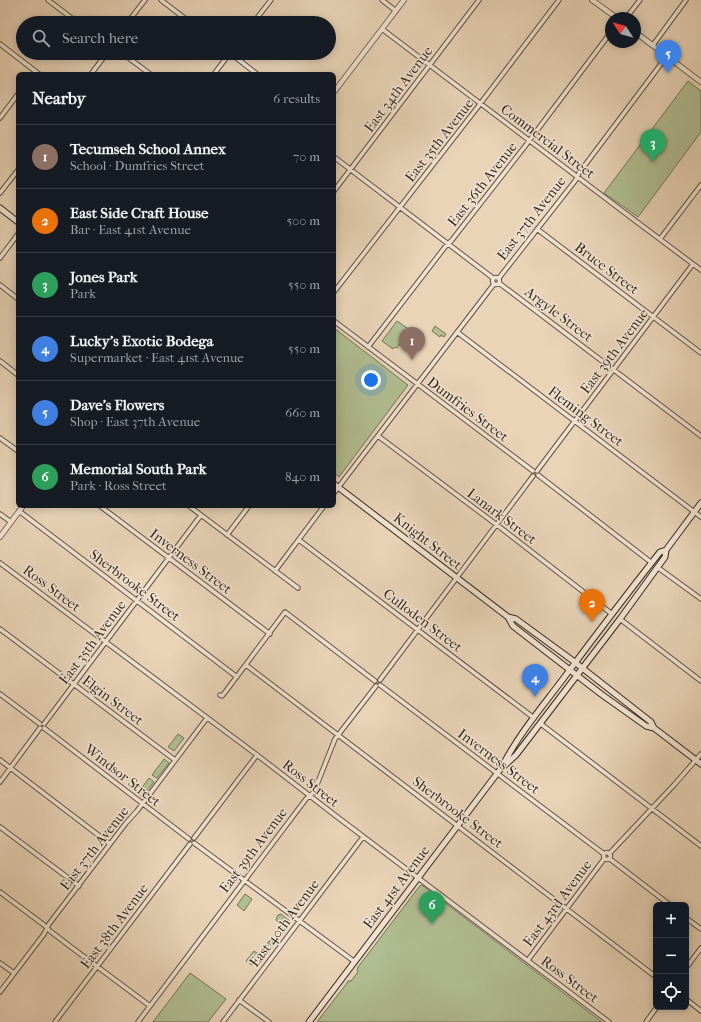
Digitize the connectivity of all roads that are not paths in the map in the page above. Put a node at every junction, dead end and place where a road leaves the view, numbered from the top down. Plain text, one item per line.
1 (145, 0) edge
2 (162, 0) edge
3 (270, 0) edge
4 (382, 0) edge
5 (404, 0) edge
6 (479, 0) edge
7 (559, 0) edge
8 (592, 0) edge
9 (640, 0) edge
10 (686, 0) edge
11 (51, 1) edge
12 (396, 11) junction
13 (608, 12) edge
14 (631, 12) edge
15 (69, 16) edge
16 (132, 16) edge
17 (182, 16) edge
18 (258, 16) edge
19 (382, 29) junction
20 (641, 37) edge
21 (605, 40) edge
22 (0, 44) edge
23 (652, 45) junction
24 (667, 56) junction
25 (16, 58) edge
26 (19, 60) edge
27 (102, 60) edge
28 (131, 60) edge
29 (225, 60) edge
30 (239, 60) edge
31 (430, 65) junction
32 (33, 72) edge
33 (93, 72) edge
34 (147, 72) edge
35 (216, 72) edge
36 (254, 72) edge
37 (701, 82) edge
38 (336, 89) edge
39 (16, 97) edge
40 (481, 104) junction
41 (0, 118) edge
42 (529, 141) junction
43 (336, 158) edge
44 (350, 169) junction
45 (16, 173) edge
46 (577, 177) junction
47 (701, 185) edge
48 (336, 188) edge
49 (0, 193) edge
50 (400, 207) junction
51 (0, 208) edge
52 (16, 220) edge
53 (537, 230) junction
54 (16, 237) edge
55 (660, 239) junction
56 (448, 244) junction
57 (0, 258) edge
58 (693, 264) junction
59 (701, 270) edge
60 (494, 278) junction
61 (499, 278) junction
62 (500, 283) junction
63 (494, 284) junction
64 (0, 285) edge
65 (336, 289) edge
66 (16, 297) edge
67 (653, 317) junction
68 (336, 323) edge
69 (457, 332) junction
70 (368, 347) junction
71 (701, 353) edge
72 (0, 361) edge
73 (614, 369) junction
74 (16, 373) edge
75 (417, 384) junction
76 (575, 422) junction
77 (378, 436) junction
78 (701, 436) edge
79 (0, 438) edge
80 (16, 450) edge
81 (536, 474) junction
82 (336, 485) edge
83 (701, 503) edge
84 (21, 508) edge
85 (103, 508) edge
86 (191, 508) edge
87 (247, 508) edge
88 (323, 508) edge
89 (19, 511) junction
90 (694, 512) junction
91 (0, 514) edge
92 (201, 516) junction
93 (701, 517) edge
94 (11, 522) junction
95 (496, 526) junction
96 (227, 534) junction
97 (0, 537) edge
98 (299, 540) junction
99 (666, 550) junction
100 (169, 558) junction
101 (0, 563) edge
102 (652, 563) junction
103 (657, 567) junction
104 (275, 571) junction
105 (457, 578) junction
106 (298, 588) dead end
107 (701, 599) edge
108 (137, 601) junction
109 (612, 614) junction
110 (508, 617) junction
111 (620, 619) junction
112 (0, 629) edge
113 (418, 630) junction
114 (270, 634) junction
115 (106, 642) junction
116 (576, 662) junction
117 (246, 665) junction
118 (583, 668) junction
119 (570, 670) junction
120 (577, 675) junction
121 (237, 677) junction
122 (701, 681) edge
123 (378, 682) junction
124 (74, 684) junction
125 (0, 694) edge
126 (220, 695) dead end
127 (207, 718) junction
128 (534, 718) junction
129 (541, 724) junction
130 (42, 726) junction
131 (654, 728) junction
132 (338, 735) junction
133 (701, 754) edge
134 (257, 755) junction
135 (0, 760) edge
136 (175, 760) junction
137 (696, 760) junction
138 (701, 764) edge
139 (502, 767) junction
140 (10, 768) junction
141 (497, 774) junction
142 (0, 782) edge
143 (310, 796) junction
144 (143, 803) junction
145 (652, 808) junction
146 (458, 826) junction
147 (0, 827) edge
148 (364, 837) junction
149 (194, 838) junction
150 (189, 839) junction
151 (192, 843) junction
152 (110, 844) junction
153 (701, 846) edge
154 (604, 854) junction
155 (609, 854) junction
156 (604, 859) junction
157 (610, 859) junction
158 (418, 878) junction
159 (244, 880) junction
160 (78, 886) junction
161 (0, 892) edge
162 (666, 902) edge
163 (567, 909) junction
164 (689, 920) edge
165 (299, 921) junction
166 (47, 928) junction
167 (701, 929) edge
168 (701, 948) edge
169 (528, 960) junction
170 (354, 962) junction
171 (0, 963) edge
172 (689, 964) edge
173 (97, 967) junction
174 (14, 973) junction
175 (653, 975) edge
176 (0, 992) edge
177 (240, 1000) junction
178 (689, 1001) edge
179 (150, 1006) junction
180 (655, 1010) edge
181 (701, 1011) edge
182 (55, 1022) edge
183 (138, 1022) edge
184 (223, 1022) edge
185 (268, 1022) edge
186 (309, 1022) edge
187 (609, 1022) edge
188 (646, 1022) edge

1 - 16 street
2 - 17 street
3 - 18 street
4 - 12 street
5 - 12 street
6 - 31 street, East 34th Avenue
7 - 40 street, East 35th Avenue
8 - 13 street
9 - 14 street
10 - 23 street
11 - 15 street
12 - 19 street
19 - 31 street, Commercial Street
19 - 38 street
20 - 23 street
21 - 42 street, East 36th Avenue
22 - 25 street
23 - 24 street
24 - 37 street
24 - 46 street, East 37th Avenue
26 - 32 street
27 - 33 street
28 - 34 street
29 - 35 street
30 - 36 street
31 - 40 street, Commercial Street
31 - 44 street, East 34th Avenue
39 - 41 street
40 - 42 street, Commercial Street
40 - 50 street, East 35th Avenue
42 - 46 street, Commercial Street
42 - 56 street, East 36th Avenue
43 - 44 street
44 - 48 street, East 34th Avenue
44 - 50 street
45 - 49 street
46 - 53 street, East 37th Avenue
46 - 55 street, Commercial Street
47 - 55 street
50 - 56 street
50 - 65 street, East 35th Avenue
51 - 52 main road
53 - 61 street, East 37th Avenue
53 - 67 street, Bruce Street
54 - 57 street
55 - 58 street, Commercial Street
56 - 60 street
56 - 70 street, East 36th Avenue
58 - 59 street, Commercial Street
58 - 67 street, East 39th Avenue
60 - 61 street
60 - 63 street
61 - 62 street
62 - 63 street
62 - 73 street, Argyle Street
63 - 69 street
64 - 66 street
67 - 71 street, Bruce Street
67 - 73 street, East 39th Avenue
68 - 70 street, Dumfries Street
69 - 75 street
69 - 76 street, Fleming Street
70 - 75 street, Dumfries Street
72 - 74 street
73 - 76 street, East 39th Avenue
73 - 78 street, Argyle Street
75 - 77 street
75 - 81 street, Dumfries Street
76 - 81 street, East 39th Avenue
76 - 90 street, Fleming Street
77 - 82 street
77 - 95 street, Lanark Street
79 - 80 street
81 - 95 street, East 39th Avenue
81 - 102 street
82 - 105 main road, Knight Street
83 - 90 main road, East 41st Avenue
84 - 89 street
85 - 100 street, Inverness Street
86 - 92 street
87 - 96 street
88 - 98 street
89 - 94 street
89 - 108 street, Sherbrooke Street
90 - 93 street, Fleming Street
90 - 99 main road, East 41st Avenue
91 - 94 street
92 - 96 street
92 - 100 street, East 35th Avenue
94 - 97 street
95 - 105 street, East 39th Avenue
95 - 109 street, Lanark Street
96 - 104 street
98 - 104 street
98 - 113 street, Culloden Street
99 - 102 main road, East 41st Avenue
99 - 103 main road, East 41st Avenue
100 - 108 street, East 35th Avenue
100 - 114 street, Inverness Street
101 - 115 street, Ross Street
102 - 109 main road, East 41st Avenue
103 - 107 street
103 - 111 main road, East 41st Avenue
104 - 106 street
105 - 110 main road, Knight Street
105 - 113 street, East 39th Avenue
108 - 115 street, East 35th Avenue
108 - 121 street, Sherbrooke Street
109 - 116 main road, East 41st Avenue
110 - 116 main road, Knight Street
110 - 119 main road, Knight Street
111 - 118 main road, East 41st Avenue
111 - 122 street
112 - 124 street, Elgin Street
113 - 123 street, East 39th Avenue
113 - 128 street, Culloden Street
114 - 117 street
114 - 123 street, Inverness Street
115 - 124 street, East 35th Avenue
115 - 127 street, Ross Street
116 - 118 main road, Knight Street
116 - 119 main road, East 41st Avenue
117 - 121 street
117 - 132 street, Sherbrooke Street
118 - 120 main road, East 41st Avenue
118 - 131 main road, Knight Street
119 - 120 main road, Knight Street
119 - 128 main road, East 41st Avenue
120 - 129 main road, East 41st Avenue
120 - 131 main road, Knight Street
121 - 126 street
123 - 132 street, East 39th Avenue
123 - 141 street, Inverness Street
124 - 130 street, East 35th Avenue
124 - 136 street, Elgin Street
125 - 130 street, Windsor Street
127 - 134 street, Ross Street
127 - 136 street, East 37th Avenue
128 - 139 main road, East 41st Avenue
129 - 139 main road, East 41st Avenue
129 - 145 street
130 - 140 street, East 35th Avenue
130 - 144 street, Windsor Street
131 - 137 main road, Knight Street
132 - 143 street, East 39th Avenue
132 - 146 street, Sherbrooke Street
133 - 137 street, East 43rd Avenue
134 - 143 street, Ross Street
134 - 149 street
135 - 140 street
136 - 144 street, East 37th Avenue
137 - 138 main road, Knight Street
137 - 145 street, East 43rd Avenue
139 - 141 main road, East 41st Avenue
140 - 142 street, East 35th Avenue
140 - 152 street
141 - 146 main road, East 41st Avenue
141 - 154 street, Inverness Street
143 - 148 street, Ross Street
143 - 159 street, East 39th Avenue
144 - 150 street, Windsor Street
144 - 152 street, East 37th Avenue
145 - 153 street
145 - 155 street, East 43rd Avenue
146 - 158 main road, East 41st Avenue
146 - 163 street, Sherbrooke Street
147 - 160 street
148 - 158 street, Ross Street
148 - 165 street, East 40th Avenue
149 - 150 street
149 - 151 street
150 - 151 street
151 - 159 street
151 - 173 street, East 38th Avenue
152 - 160 street, East 37th Avenue
154 - 155 street
154 - 156 street
155 - 157 street
156 - 157 street
156 - 163 street, East 43rd Avenue
157 - 162 street
158 - 169 street, Ross Street
158 - 170 main road, East 41st Avenue
159 - 165 street
159 - 179 street, East 39th Avenue
160 - 166 street, East 37th Avenue
161 - 166 street
163 - 169 street, East 43rd Avenue
163 - 175 street, Sherbrooke Street
164 - 167 street
165 - 170 street
165 - 177 street, East 40th Avenue
166 - 173 street
166 - 174 street, East 37th Avenue
168 - 172 street
169 - 187 street, Ross Street
170 - 186 main road, East 41st Avenue
171 - 174 street
173 - 179 street
173 - 182 street, East 38th Avenue
174 - 176 street, East 37th Avenue
177 - 184 street, East 40th Avenue
177 - 185 street
178 - 181 street
179 - 183 street, East 39th Avenue
180 - 188 street

